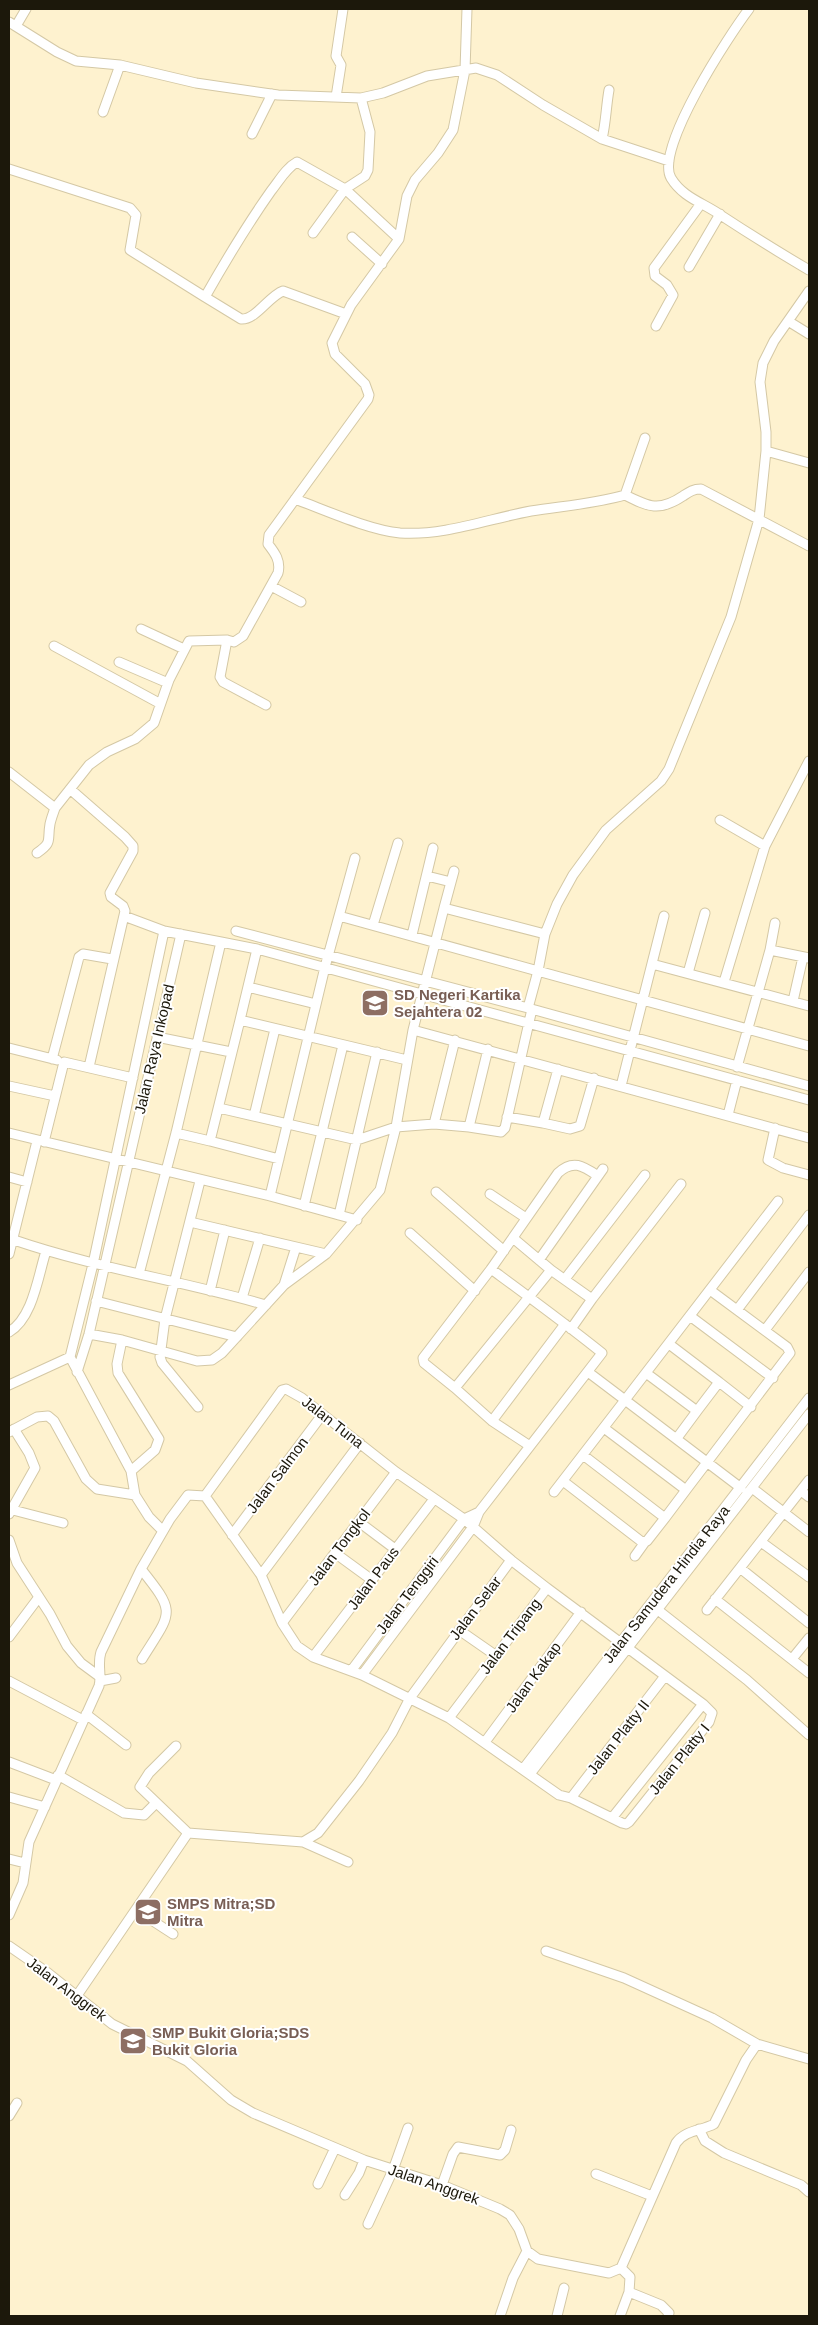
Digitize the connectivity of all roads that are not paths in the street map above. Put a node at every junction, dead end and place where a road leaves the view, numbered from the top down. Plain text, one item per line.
1 (26, 9) edge
2 (344, 9) edge
3 (467, 9) edge
4 (750, 9) edge
5 (12, 24) edge
6 (120, 65) junction
7 (465, 70) junction
8 (609, 90) dead end
9 (272, 94) junction
10 (336, 97) junction
11 (361, 98) junction
12 (103, 112) dead end
13 (252, 134) dead end
14 (602, 139) junction
15 (669, 162) junction
16 (9, 169) edge
17 (345, 189) junction
18 (700, 205) junction
19 (720, 214) junction
20 (313, 233) dead end
21 (352, 237) dead end
22 (399, 239) junction
23 (382, 264) junction
24 (688, 267) dead end
25 (809, 270) edge
26 (809, 291) edge
27 (205, 296) junction
28 (346, 314) junction
29 (788, 321) junction
30 (656, 326) dead end
31 (809, 334) edge
32 (645, 438) dead end
33 (766, 451) junction
34 (809, 464) edge
35 (624, 495) junction
36 (295, 499) junction
37 (759, 519) junction
38 (809, 546) edge
39 (271, 586) junction
40 (301, 602) dead end
41 (141, 629) dead end
42 (228, 640) junction
43 (54, 646) dead end
44 (184, 649) junction
45 (119, 662) dead end
46 (168, 683) junction
47 (159, 704) junction
48 (266, 705) dead end
49 (809, 761) edge
50 (9, 772) edge
51 (70, 789) junction
52 (55, 808) junction
53 (720, 820) dead end
54 (398, 843) dead end
55 (765, 846) junction
56 (433, 848) dead end
57 (37, 853) dead end
58 (354, 858) dead end
59 (454, 871) dead end
60 (427, 876) junction
61 (451, 882) junction
62 (444, 908) junction
63 (705, 913) dead end
64 (124, 916) junction
65 (339, 916) junction
66 (664, 916) dead end
67 (775, 923) dead end
68 (373, 925) junction
69 (164, 931) junction
70 (236, 931) dead end
71 (181, 934) junction
72 (545, 934) junction
73 (412, 935) junction
74 (221, 942) junction
75 (434, 942) junction
76 (257, 949) junction
77 (770, 950) junction
78 (328, 955) junction
79 (806, 958) edge
80 (112, 959) junction
81 (652, 964) junction
82 (325, 967) junction
83 (538, 971) junction
84 (688, 973) junction
85 (724, 982) junction
86 (248, 987) junction
87 (423, 988) junction
88 (758, 991) junction
89 (642, 1000) junction
90 (793, 1001) junction
91 (316, 1004) junction
92 (809, 1006) edge
93 (530, 1015) junction
94 (240, 1020) junction
95 (275, 1029) junction
96 (748, 1029) junction
97 (413, 1030) junction
98 (157, 1037) junction
99 (308, 1038) junction
100 (633, 1038) junction
101 (455, 1040) junction
102 (343, 1045) junction
103 (196, 1046) junction
104 (809, 1046) edge
105 (9, 1048) edge
106 (488, 1049) junction
107 (630, 1050) junction
108 (231, 1052) junction
109 (378, 1052) junction
110 (52, 1058) junction
111 (521, 1058) junction
112 (407, 1060) junction
113 (64, 1062) junction
114 (89, 1067) junction
115 (737, 1067) junction
116 (558, 1069) junction
117 (133, 1078) junction
118 (594, 1078) junction
119 (737, 1080) junction
120 (9, 1086) edge
121 (621, 1086) junction
122 (809, 1086) edge
123 (55, 1096) junction
124 (809, 1100) edge
125 (219, 1108) junction
126 (728, 1114) junction
127 (254, 1116) junction
128 (507, 1117) junction
129 (543, 1123) junction
130 (288, 1124) junction
131 (434, 1124) junction
132 (396, 1127) junction
133 (469, 1127) junction
134 (775, 1128) junction
135 (322, 1132) junction
136 (9, 1133) edge
137 (176, 1133) junction
138 (809, 1138) edge
139 (357, 1140) junction
140 (210, 1141) junction
141 (40, 1142) junction
142 (279, 1159) junction
143 (114, 1160) junction
144 (127, 1163) junction
145 (166, 1173) junction
146 (645, 1175) dead end
147 (809, 1175) edge
148 (9, 1177) edge
149 (200, 1180) junction
150 (27, 1182) junction
151 (681, 1184) dead end
152 (436, 1192) dead end
153 (490, 1194) dead end
154 (270, 1196) junction
155 (778, 1200) dead end
156 (304, 1206) junction
157 (9, 1215) edge
158 (339, 1215) junction
159 (809, 1215) edge
160 (18, 1218) junction
161 (526, 1218) junction
162 (356, 1220) junction
163 (190, 1222) junction
164 (225, 1230) junction
165 (410, 1233) dead end
166 (260, 1238) junction
167 (513, 1238) junction
168 (14, 1240) junction
169 (296, 1247) junction
170 (46, 1251) junction
171 (504, 1251) junction
172 (9, 1252) edge
173 (326, 1254) junction
174 (539, 1260) junction
175 (93, 1264) junction
176 (104, 1266) junction
177 (492, 1269) junction
178 (551, 1270) junction
179 (809, 1272) edge
180 (139, 1274) junction
181 (565, 1279) junction
182 (174, 1282) junction
183 (284, 1285) junction
184 (710, 1290) junction
185 (210, 1291) junction
186 (475, 1291) junction
187 (529, 1297) junction
188 (242, 1298) junction
189 (592, 1299) junction
190 (96, 1302) junction
191 (266, 1305) junction
192 (737, 1310) junction
193 (690, 1316) junction
194 (165, 1319) junction
195 (568, 1326) junction
196 (764, 1330) junction
197 (9, 1332) edge
198 (89, 1334) junction
199 (237, 1336) junction
200 (122, 1340) junction
201 (669, 1344) junction
202 (160, 1352) junction
203 (70, 1357) junction
204 (78, 1372) junction
205 (588, 1372) junction
206 (646, 1373) junction
207 (773, 1378) junction
208 (718, 1382) junction
209 (9, 1385) edge
210 (454, 1388) junction
211 (809, 1398) edge
212 (625, 1400) junction
213 (198, 1407) dead end
214 (752, 1407) junction
215 (697, 1411) junction
216 (809, 1414) edge
217 (322, 1415) junction
218 (492, 1421) junction
219 (604, 1428) junction
220 (12, 1431) edge
221 (677, 1438) junction
222 (360, 1443) junction
223 (530, 1446) junction
224 (582, 1455) junction
225 (762, 1460) junction
226 (708, 1462) junction
227 (770, 1466) junction
228 (131, 1471) junction
229 (396, 1472) junction
230 (809, 1480) edge
231 (563, 1481) junction
232 (741, 1488) junction
233 (752, 1488) junction
234 (686, 1490) junction
235 (801, 1491) junction
236 (554, 1492) dead end
237 (135, 1495) junction
238 (205, 1496) junction
239 (809, 1497) edge
240 (434, 1499) junction
241 (9, 1511) edge
242 (479, 1512) junction
243 (784, 1512) junction
244 (665, 1518) junction
245 (464, 1520) junction
246 (358, 1522) junction
247 (63, 1523) dead end
248 (473, 1527) junction
249 (163, 1531) junction
250 (809, 1532) edge
251 (232, 1536) junction
252 (9, 1540) edge
253 (645, 1542) junction
254 (761, 1542) junction
255 (395, 1549) junction
256 (335, 1553) junction
257 (634, 1556) dead end
258 (511, 1560) junction
259 (141, 1568) junction
260 (740, 1568) junction
261 (261, 1575) junction
262 (809, 1577) edge
263 (372, 1580) junction
264 (547, 1588) junction
265 (663, 1595) junction
266 (40, 1597) junction
267 (715, 1599) junction
268 (653, 1607) junction
269 (707, 1610) dead end
270 (581, 1612) junction
271 (282, 1623) junction
272 (809, 1623) edge
273 (459, 1630) junction
274 (9, 1638) edge
275 (809, 1638) edge
276 (624, 1645) junction
277 (495, 1655) junction
278 (313, 1657) junction
279 (142, 1659) dead end
280 (792, 1659) junction
281 (351, 1671) junction
282 (809, 1673) edge
283 (362, 1675) junction
284 (665, 1676) junction
285 (116, 1678) dead end
286 (100, 1679) junction
287 (9, 1681) edge
288 (410, 1698) junction
289 (703, 1704) junction
290 (84, 1717) junction
291 (448, 1718) junction
292 (809, 1735) edge
293 (485, 1742) junction
294 (126, 1745) dead end
295 (176, 1746) dead end
296 (9, 1762) edge
297 (526, 1771) junction
298 (57, 1777) junction
299 (9, 1797) edge
300 (572, 1798) junction
301 (156, 1803) junction
302 (45, 1806) junction
303 (612, 1818) junction
304 (188, 1833) junction
305 (303, 1842) junction
306 (9, 1859) edge
307 (348, 1862) dead end
308 (25, 1863) junction
309 (136, 1910) junction
310 (9, 1915) edge
311 (173, 1934) dead end
312 (9, 1946) edge
313 (546, 1951) dead end
314 (76, 1997) junction
315 (757, 2044) junction
316 (809, 2059) edge
317 (17, 2103) dead end
318 (9, 2116) edge
319 (408, 2128) dead end
320 (699, 2129) junction
321 (511, 2130) dead end
322 (335, 2148) junction
323 (364, 2160) junction
324 (393, 2170) junction
325 (596, 2174) dead end
326 (318, 2184) dead end
327 (442, 2185) junction
328 (809, 2192) edge
329 (345, 2195) dead end
330 (652, 2196) junction
331 (368, 2224) dead end
332 (527, 2251) junction
333 (621, 2268) junction
334 (564, 2288) dead end
335 (629, 2292) junction
336 (500, 2316) edge
337 (557, 2316) edge
338 (620, 2316) edge
339 (668, 2316) edge

1 - 5 street
2 - 10 street
3 - 7 street
4 - 15 street
5 - 6 street
6 - 9 street
6 - 12 street
7 - 11 street
7 - 14 street
7 - 22 street
8 - 14 street
9 - 10 street
9 - 13 street
10 - 11 street
11 - 17 street
14 - 15 street
15 - 18 street
16 - 27 street
17 - 20 street
17 - 22 street
17 - 27 street
18 - 19 street
18 - 30 street
19 - 24 street
19 - 25 street
21 - 23 street
22 - 23 street
23 - 28 street
26 - 29 street
27 - 28 street
28 - 36 street
29 - 31 street
29 - 33 street
32 - 35 street
33 - 34 street
33 - 37 street
35 - 36 street
35 - 37 street
36 - 39 street
37 - 38 street
37 - 72 street
39 - 40 street
39 - 42 street
41 - 44 street
42 - 44 street
42 - 48 street
43 - 47 street
44 - 46 street
45 - 46 street
46 - 47 street
47 - 51 street
49 - 55 street
50 - 52 street
51 - 52 street
51 - 64 street
52 - 57 street
53 - 55 street
54 - 68 street
55 - 85 street
56 - 60 street
58 - 65 street
59 - 61 street
60 - 61 street
60 - 73 street
61 - 62 street
62 - 72 street
62 - 75 street
63 - 84 street
64 - 69 street
64 - 80 street
65 - 68 street
65 - 78 street
66 - 81 street
67 - 77 street
68 - 73 street
69 - 71 street
69 - 117 street, Jalan Raya Inkopad
70 - 78 street
71 - 74 street
71 - 98 street, Jalan Raya Inkopad
72 - 83 street
73 - 75 street
74 - 76 street
74 - 103 street
75 - 83 street
75 - 87 street
76 - 82 street
76 - 86 street
77 - 79 street
77 - 88 street
78 - 82 street
78 - 87 street
79 - 90 street
80 - 110 street
80 - 114 street
81 - 84 street
81 - 89 street
82 - 87 street
82 - 91 street
83 - 89 street
83 - 93 street
84 - 85 street
85 - 88 street
86 - 91 street
86 - 94 street
87 - 93 street
87 - 93 street
87 - 97 street
88 - 90 street
88 - 96 street
89 - 96 street
89 - 100 street
90 - 92 street
91 - 99 street
93 - 100 street
93 - 107 street
93 - 111 street
94 - 95 street
94 - 108 street
95 - 99 street
95 - 127 street
96 - 104 street
96 - 115 street
97 - 101 street
97 - 112 street
98 - 103 street
98 - 144 street, Jalan Raya Inkopad
99 - 102 street
99 - 130 street
100 - 107 street
100 - 115 street
101 - 106 street
101 - 131 street
102 - 109 street
102 - 135 street
103 - 108 street
103 - 137 street
105 - 110 street
106 - 111 street
106 - 133 street
107 - 119 street
107 - 121 street
108 - 125 street
109 - 112 street
109 - 139 street
110 - 113 street
111 - 116 street
111 - 128 street
112 - 132 street
113 - 114 street
113 - 123 street
114 - 117 street
115 - 122 street
116 - 118 street
116 - 129 street
117 - 143 street, Jalan Raya Inkopad
118 - 121 street
118 - 129 street
119 - 124 street
119 - 126 street
120 - 123 street
121 - 126 street
123 - 141 street
125 - 127 street
125 - 140 street
126 - 134 street
127 - 130 street
128 - 129 street
128 - 133 street
130 - 135 street
130 - 142 street
131 - 132 street
131 - 133 street
132 - 139 street
132 - 162 street
134 - 138 street
134 - 147 street
135 - 139 street
135 - 156 street
136 - 141 street
137 - 140 street
137 - 145 street
139 - 158 street
140 - 142 street
141 - 143 street
141 - 150 street
142 - 154 street
143 - 144 street
143 - 175 street, Jalan Raya Inkopad
144 - 145 street
144 - 176 street, Jalan Raya Inkopad
145 - 149 street
145 - 180 street
146 - 181 street
148 - 150 street
149 - 154 street
149 - 163 street
150 - 160 street
151 - 189 street
152 - 171 street
153 - 161 street
154 - 156 street
155 - 184 street
156 - 158 street
157 - 160 street
158 - 162 street
159 - 192 street
160 - 168 street
161 - 167 street
161 - 174 street
162 - 173 street
163 - 164 street
163 - 182 street
164 - 166 street
164 - 185 street
165 - 186 street
166 - 169 street
166 - 188 street
167 - 171 street
167 - 174 street
168 - 170 street
168 - 172 street
169 - 173 street
169 - 183 street
170 - 175 street
170 - 197 street
171 - 177 street
173 - 183 street
174 - 178 street
175 - 176 street
175 - 203 street, Jalan Raya Inkopad
176 - 180 street
176 - 190 street, Jalan Raya Inkopad
177 - 186 street
177 - 187 street
178 - 181 street
178 - 187 street
179 - 196 street
180 - 182 street
181 - 189 street
182 - 185 street
182 - 194 street
183 - 191 street
184 - 192 street
184 - 193 street
185 - 188 street
186 - 210 street
187 - 195 street
187 - 210 street
188 - 191 street
189 - 195 street
190 - 194 street
190 - 198 street, Jalan Raya Inkopad
191 - 199 street
192 - 196 street
193 - 201 street
193 - 207 street
194 - 199 street
194 - 202 street
195 - 205 street
195 - 218 street
196 - 207 street
198 - 200 street
198 - 204 street, Jalan Raya Inkopad
199 - 202 street
200 - 202 street
200 - 228 street
201 - 206 street
201 - 208 street
202 - 213 street
203 - 204 street
203 - 209 street
204 - 228 street
205 - 212 street
205 - 223 street
206 - 212 street
206 - 215 street
207 - 214 street
208 - 214 street
208 - 215 street
210 - 218 street
211 - 225 street, Jalan Samudera Hindia Raya
212 - 219 street
212 - 221 street
214 - 226 street
215 - 221 street
216 - 227 street, Jalan Samudera Hindia Raya
217 - 222 street, Jalan Tuna
217 - 238 street, Jalan Tuna
217 - 251 street, Jalan Salmon
218 - 223 street
219 - 224 street
219 - 234 street
220 - 237 street
220 - 241 street
221 - 226 street
222 - 229 street, Jalan Tuna
222 - 261 street
223 - 242 street
224 - 231 street
224 - 244 street
225 - 227 street
225 - 232 street, Jalan Samudera Hindia Raya
226 - 232 street
226 - 234 street
227 - 233 street, Jalan Samudera Hindia Raya
228 - 237 street
229 - 240 street, Jalan Tuna
229 - 246 street, Jalan Tongkol
230 - 235 street
231 - 236 street
231 - 253 street
232 - 265 street, Jalan Samudera Hindia Raya
233 - 243 street
233 - 265 street, Jalan Samudera Hindia Raya
234 - 244 street
235 - 239 street
235 - 243 street
237 - 249 street
238 - 249 street
238 - 251 street, Jalan Platty I
240 - 245 street, Jalan Tuna
240 - 255 street, Jalan Paus
241 - 247 street
242 - 245 street
242 - 248 street, Jalan Tenggiri
243 - 250 street
243 - 254 street
244 - 253 street
245 - 248 street, Jalan Selar
245 - 281 street, Jalan Tenggiri
246 - 255 street
246 - 256 street, Jalan Tongkol
248 - 258 street, Jalan Selar
248 - 283 street, Jalan Tenggiri
249 - 259 street
251 - 261 street, Jalan Platty I
252 - 266 street
253 - 257 street
254 - 260 street
254 - 262 street
255 - 263 street, Jalan Paus
256 - 263 street
256 - 271 street, Jalan Tongkol
258 - 264 street
258 - 273 street, Jalan Selar
259 - 279 street
259 - 286 street
260 - 267 street
260 - 272 street
261 - 271 street, Jalan Platty I
263 - 278 street, Jalan Paus
264 - 270 street, Jalan Tripang
264 - 277 street, Jalan Tripang
265 - 268 street, Jalan Samudera Hindia Raya
266 - 274 street
266 - 286 street
267 - 269 street
267 - 280 street
268 - 276 street, Jalan Samudera Hindia Raya
268 - 292 street
270 - 276 street, Jalan Platty I
270 - 293 street, Jalan Kakap
271 - 278 street, Jalan Platty I
273 - 277 street
273 - 288 street, Jalan Selar
275 - 280 street
276 - 284 street, Jalan Platty I
276 - 297 street, Jalan Samudera Hindia Raya
277 - 291 street, Jalan Tripang
278 - 281 street, Jalan Platty I
280 - 282 street
281 - 283 street, Jalan Platty I
283 - 288 street, Jalan Platty I
284 - 289 street, Jalan Platty I
284 - 300 street, Jalan Platty II
285 - 286 street
286 - 290 street
287 - 290 street
288 - 291 street, Jalan Platty I
288 - 305 street, Jalan Selar
289 - 303 street
289 - 303 street, Jalan Platty I
290 - 294 street
290 - 298 street
291 - 293 street, Jalan Platty I
293 - 297 street, Jalan Platty I
295 - 301 street
296 - 298 street
297 - 300 street, Jalan Platty I
298 - 301 street
298 - 302 street
299 - 302 street
300 - 303 street, Jalan Platty I
301 - 304 street
302 - 308 street
304 - 305 street
304 - 309 street
305 - 307 street
306 - 308 street
308 - 310 street
309 - 311 street
309 - 314 street
312 - 314 street, Jalan Anggrek
313 - 315 street
314 - 322 street, Jalan Anggrek
315 - 316 street
315 - 320 street
317 - 318 street
319 - 324 street
320 - 328 street
320 - 330 street
321 - 327 street
322 - 323 street, Jalan Anggrek
322 - 326 street
323 - 324 street, Jalan Anggrek
323 - 329 street
324 - 327 street, Jalan Anggrek
324 - 331 street
325 - 330 street
327 - 332 street, Jalan Anggrek
330 - 333 street
332 - 333 street
332 - 336 street
333 - 335 street
334 - 337 street
335 - 338 street
335 - 339 street

